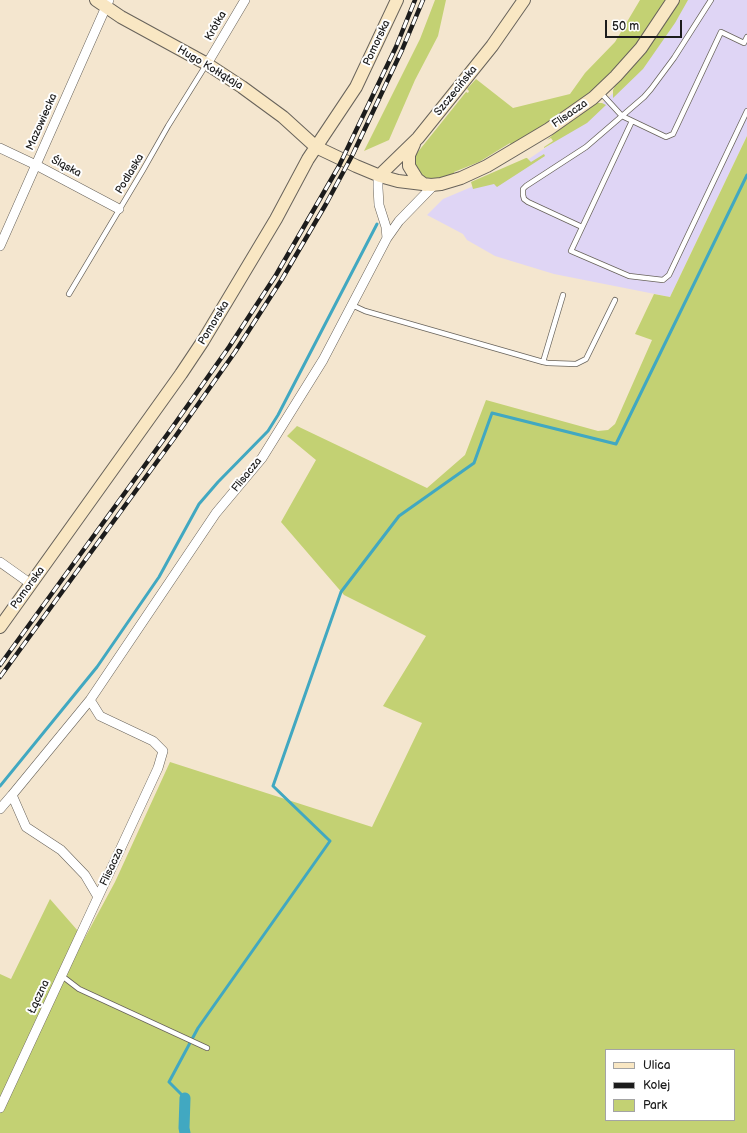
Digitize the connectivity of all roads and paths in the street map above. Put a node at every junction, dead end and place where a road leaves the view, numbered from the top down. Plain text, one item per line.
1 (245, 0) edge
2 (397, 0) edge
3 (524, 0) edge
4 (673, 0) edge
5 (711, 0) edge
6 (103, 2) edge
7 (747, 37) edge
8 (746, 44) edge
9 (207, 64) junction
10 (600, 92) junction
11 (747, 111) edge
12 (622, 116) junction
13 (632, 121) junction
14 (418, 138) junction
15 (316, 147) junction
16 (0, 148) edge
17 (36, 165) junction
18 (380, 176) junction
19 (429, 185) junction
20 (119, 209) junction
21 (582, 227) junction
22 (387, 238) junction
23 (0, 246) edge
24 (69, 294) dead end
25 (563, 296) dead end
26 (614, 300) dead end
27 (352, 305) junction
28 (543, 362) junction
29 (0, 562) edge
30 (31, 584) junction
31 (0, 627) edge
32 (90, 700) junction
33 (12, 794) junction
34 (0, 809) edge
35 (98, 897) junction
36 (62, 976) junction
37 (207, 1048) dead end
38 (0, 1108) edge

1 - 9 street, Krótka
2 - 15 street, Pomorska
3 - 14 street, Szczecińska
4 - 10 street, Flisacza
5 - 12 lane
6 - 9 street, Hugo Kołłątaja
6 - 17 street, Mazowiecka
7 - 8 lane
8 - 13 lane
9 - 15 street, Hugo Kołłątaja
9 - 20 lane, Podlaska
10 - 12 lane
10 - 19 street, Flisacza
11 - 21 lane
12 - 13 lane
12 - 21 lane
13 - 21 lane
14 - 18 street, Szczecińska
14 - 19 street
15 - 18 street, Hugo Kołłątaja
15 - 30 street, Pomorska
16 - 17 street, Śląska
17 - 20 street, Śląska
17 - 23 street, Mazowiecka
18 - 19 street, Flisacza
18 - 22 street
19 - 22 street, Flisacza
20 - 24 lane, Podlaska
22 - 27 street, Flisacza
25 - 28 lane
26 - 28 lane
27 - 28 lane
27 - 32 street, Flisacza
29 - 30 street
30 - 31 street, Pomorska
32 - 33 street, Flisacza
32 - 35 street, Flisacza
33 - 34 street
33 - 35 street, Flisacza
35 - 36 street, Łączna
36 - 37 lane
36 - 38 street, Łączna

